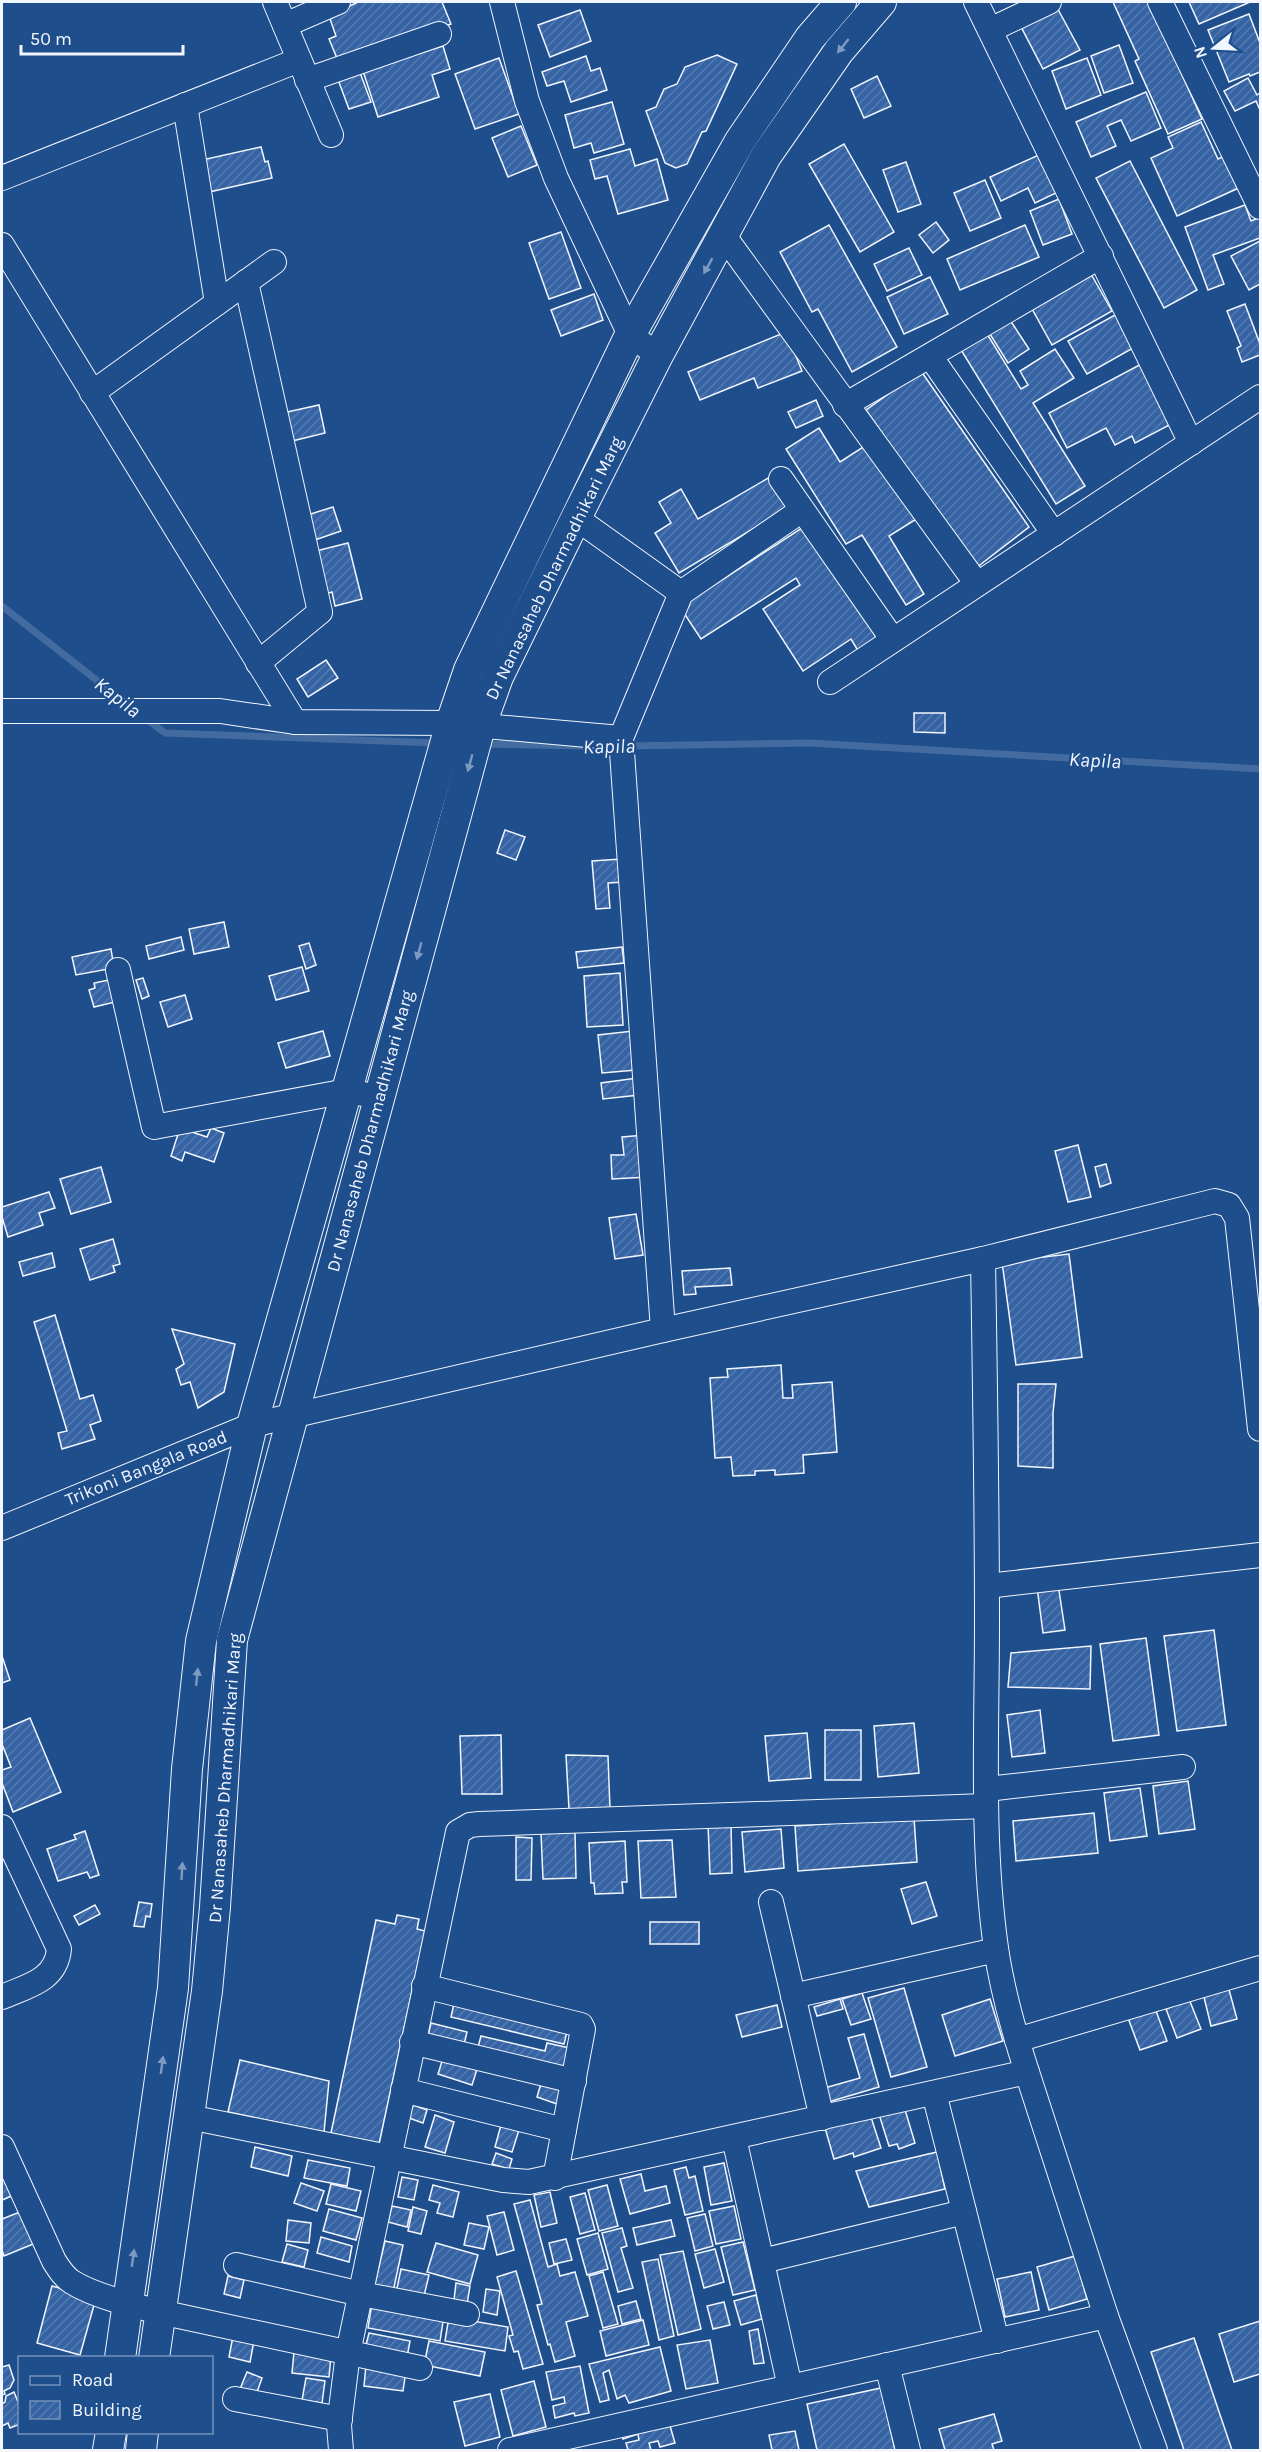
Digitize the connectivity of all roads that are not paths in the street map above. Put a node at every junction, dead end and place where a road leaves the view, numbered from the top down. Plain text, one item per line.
1 (275, 2) edge
2 (338, 2) edge
3 (502, 2) edge
4 (841, 2) edge
5 (881, 2) edge
6 (976, 2) edge
7 (1049, 2) edge
8 (1160, 2) edge
9 (285, 25) junction
10 (990, 30) junction
11 (440, 34) dead end
12 (303, 70) junction
13 (185, 105) junction
14 (331, 135) dead end
15 (2, 178) edge
16 (1260, 207) edge
17 (724, 236) junction
18 (2, 245) edge
19 (1101, 256) junction
20 (274, 262) dead end
21 (246, 282) junction
22 (217, 303) junction
23 (630, 335) junction
24 (658, 355) junction
25 (930, 356) junction
26 (93, 393) junction
27 (1260, 398) edge
28 (846, 405) junction
29 (1191, 443) junction
30 (781, 478) dead end
31 (802, 510) junction
32 (576, 518) junction
33 (1054, 534) junction
34 (977, 584) junction
35 (681, 592) junction
36 (893, 640) junction
37 (258, 663) junction
38 (830, 682) dead end
39 (2, 711) edge
40 (295, 722) junction
41 (451, 723) junction
42 (480, 727) junction
43 (621, 738) junction
44 (118, 970) dead end
45 (347, 1091) junction
46 (380, 1097) junction
47 (983, 1259) junction
48 (663, 1330) junction
49 (292, 1417) junction
50 (252, 1425) junction
51 (1260, 1429) edge
52 (2, 1528) edge
53 (1260, 1555) edge
54 (987, 1586) junction
55 (1183, 1767) dead end
56 (987, 1798) junction
57 (2, 1827) edge
58 (771, 1902) dead end
59 (996, 1950) junction
60 (1260, 1968) edge
61 (424, 1986) junction
62 (793, 1996) junction
63 (2, 1997) edge
64 (1017, 2040) junction
65 (412, 2042) junction
66 (1027, 2072) junction
67 (574, 2080) junction
68 (403, 2090) junction
69 (934, 2093) junction
70 (189, 2117) junction
71 (822, 2118) junction
72 (564, 2130) junction
73 (734, 2138) junction
74 (2, 2147) edge
75 (388, 2157) junction
76 (555, 2178) junction
77 (964, 2211) junction
78 (762, 2261) junction
79 (236, 2265) dead end
80 (361, 2294) junction
81 (127, 2304) junction
82 (160, 2312) junction
83 (467, 2314) dead end
84 (1106, 2316) junction
85 (997, 2341) junction
86 (348, 2353) junction
87 (120, 2356) edge
88 (154, 2356) edge
89 (887, 2366) junction
90 (420, 2368) dead end
91 (790, 2387) junction
92 (235, 2399) dead end
93 (340, 2419) junction
94 (111, 2434) edge
95 (143, 2434) edge
96 (587, 2442) edge
97 (108, 2451) edge
98 (141, 2451) edge
99 (341, 2451) edge
100 (510, 2451) edge
101 (909, 2451) edge
102 (1155, 2451) edge

1 - 9 street
2 - 9 street
3 - 23 street
4 - 23 main road, Dr Nanasaheb Dharmadhikari Marg
5 -> 17 main road, Dr Nanasaheb Dharmadhikari Marg
6 - 10 street
7 - 10 street
8 - 16 street
9 - 12 street
10 - 19 street
11 - 12 street
12 - 13 street
12 - 14 street
13 - 15 street
13 - 22 street
17 -> 24 main road, Dr Nanasaheb Dharmadhikari Marg
17 - 28 street
18 - 26 street
19 - 25 street
19 - 29 street
20 - 21 street
21 - 22 street
21 - 37 street
22 - 26 street
23 - 24 street
23 - 41 main road, Dr Nanasaheb Dharmadhikari Marg
24 - 32 main road, Dr Nanasaheb Dharmadhikari Marg
25 - 28 street
25 - 33 street
26 - 37 street
27 - 29 street
28 - 34 street
29 - 33 street
30 - 31 street
31 - 35 street
31 - 36 street
32 - 35 street
32 - 42 main road, Dr Nanasaheb Dharmadhikari Marg
33 - 34 street
34 - 36 street
35 - 43 street
36 - 38 street
37 - 40 street
39 - 40 street
40 - 41 street
41 - 42 street
41 - 45 main road, Dr Nanasaheb Dharmadhikari Marg
42 - 43 street
42 -> 46 main road, Dr Nanasaheb Dharmadhikari Marg
43 - 48 street
44 - 45 street
45 - 46 street
45 - 50 main road, Dr Nanasaheb Dharmadhikari Marg
46 - 49 main road, Dr Nanasaheb Dharmadhikari Marg
47 - 48 street, Trikoni Bangala Road
47 - 51 street, Trikoni Bangala Road
47 - 54 street
48 - 49 street, Trikoni Bangala Road
49 - 50 street, Trikoni Bangala Road
49 - 70 main road, Dr Nanasaheb Dharmadhikari Marg
50 - 52 street, Trikoni Bangala Road
81 -> 50 main road, Dr Nanasaheb Dharmadhikari Marg
53 - 54 street
54 - 56 street
55 - 56 street
56 - 59 street
56 - 61 street
57 - 63 street
58 - 62 street
59 - 62 street
59 - 64 street
60 - 64 street
61 - 65 street
61 - 67 street
62 - 71 street
64 - 66 street
65 - 67 street
65 - 68 street
66 - 69 street
66 - 84 street
67 - 72 street
68 - 72 street
68 - 75 street
69 - 71 street
69 - 77 street
70 - 75 street
70 - 82 main road, Dr Nanasaheb Dharmadhikari Marg
71 - 73 street
72 - 76 street
73 - 76 street
73 - 78 street
74 - 81 street
75 - 76 street
75 - 80 street
77 - 78 street
77 - 85 street
78 - 91 street
79 - 80 street
80 - 83 street
80 - 86 street
81 - 82 street
81 - 87 main road, Dr Nanasaheb Dharmadhikari Marg
82 - 86 street
82 - 88 main road, Dr Nanasaheb Dharmadhikari Marg
84 - 85 street
84 - 102 street
85 - 89 street
86 - 90 street
86 - 93 street
89 - 91 street
89 - 101 street
91 - 96 street
92 - 93 street
93 - 99 street
94 - 97 main road
95 - 98 main road
96 - 100 street

